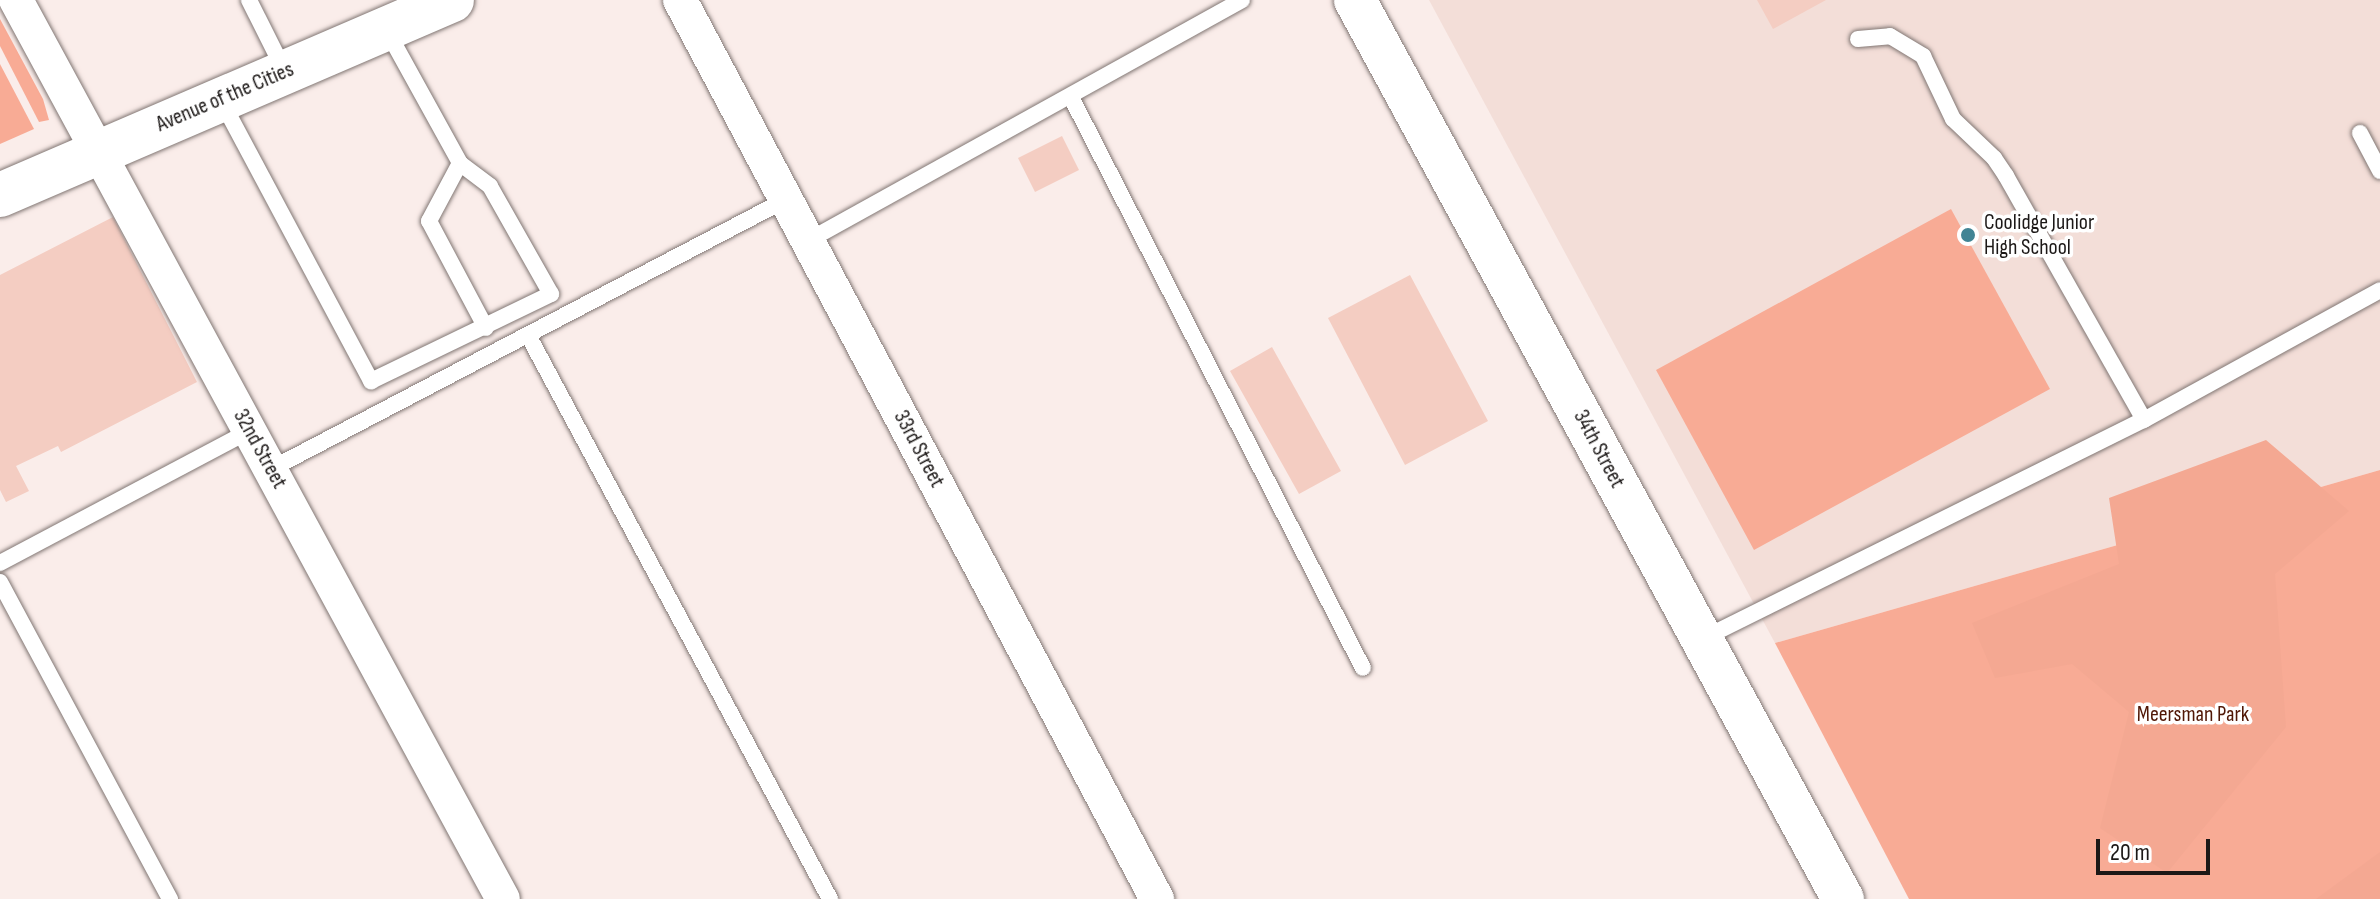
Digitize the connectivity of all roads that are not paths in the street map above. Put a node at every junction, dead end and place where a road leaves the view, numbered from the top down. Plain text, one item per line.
1 (16, 0) edge
2 (249, 0) edge
3 (680, 0) edge
4 (1242, 0) edge
5 (1355, 0) edge
6 (449, 1) edge
7 (386, 28) junction
8 (1858, 39) dead end
9 (285, 71) junction
10 (1071, 97) junction
11 (220, 98) junction
12 (2360, 133) dead end
13 (100, 150) junction
14 (460, 163) junction
15 (2380, 171) edge
16 (0, 195) edge
17 (787, 199) junction
18 (809, 240) junction
19 (2380, 290) edge
20 (486, 328) junction
21 (528, 335) junction
22 (2144, 420) junction
23 (249, 431) junction
24 (271, 469) junction
25 (0, 563) edge
26 (0, 582) edge
27 (1702, 639) junction
28 (1363, 668) dead end
29 (170, 899) edge
30 (503, 899) edge
31 (830, 899) edge
32 (1157, 899) edge
33 (1843, 899) edge

1 - 13 street, 32nd Street
2 - 9 lane
3 - 17 street, 33rd Street
4 - 10 lane
5 - 27 street, 34th Street
6 - 7 main road, Avenue of the Cities
7 - 9 main road, Avenue of the Cities
7 - 14 lane
8 - 22 lane
9 - 11 main road, Avenue of the Cities
10 - 18 lane
10 - 28 lane
11 - 13 main road, Avenue of the Cities
11 - 20 lane
12 - 15 lane
13 - 16 main road, Avenue of the Cities
13 - 23 street, 32nd Street
14 - 20 lane
14 - 20 lane
17 - 18 street, 33rd Street
17 - 21 lane
18 - 32 street, 33rd Street
19 - 22 lane
21 - 24 lane
21 - 31 lane
22 - 27 lane
23 - 24 street, 32nd Street
23 - 25 lane
24 - 30 street, 32nd Street
26 - 29 lane
27 - 33 street, 34th Street

